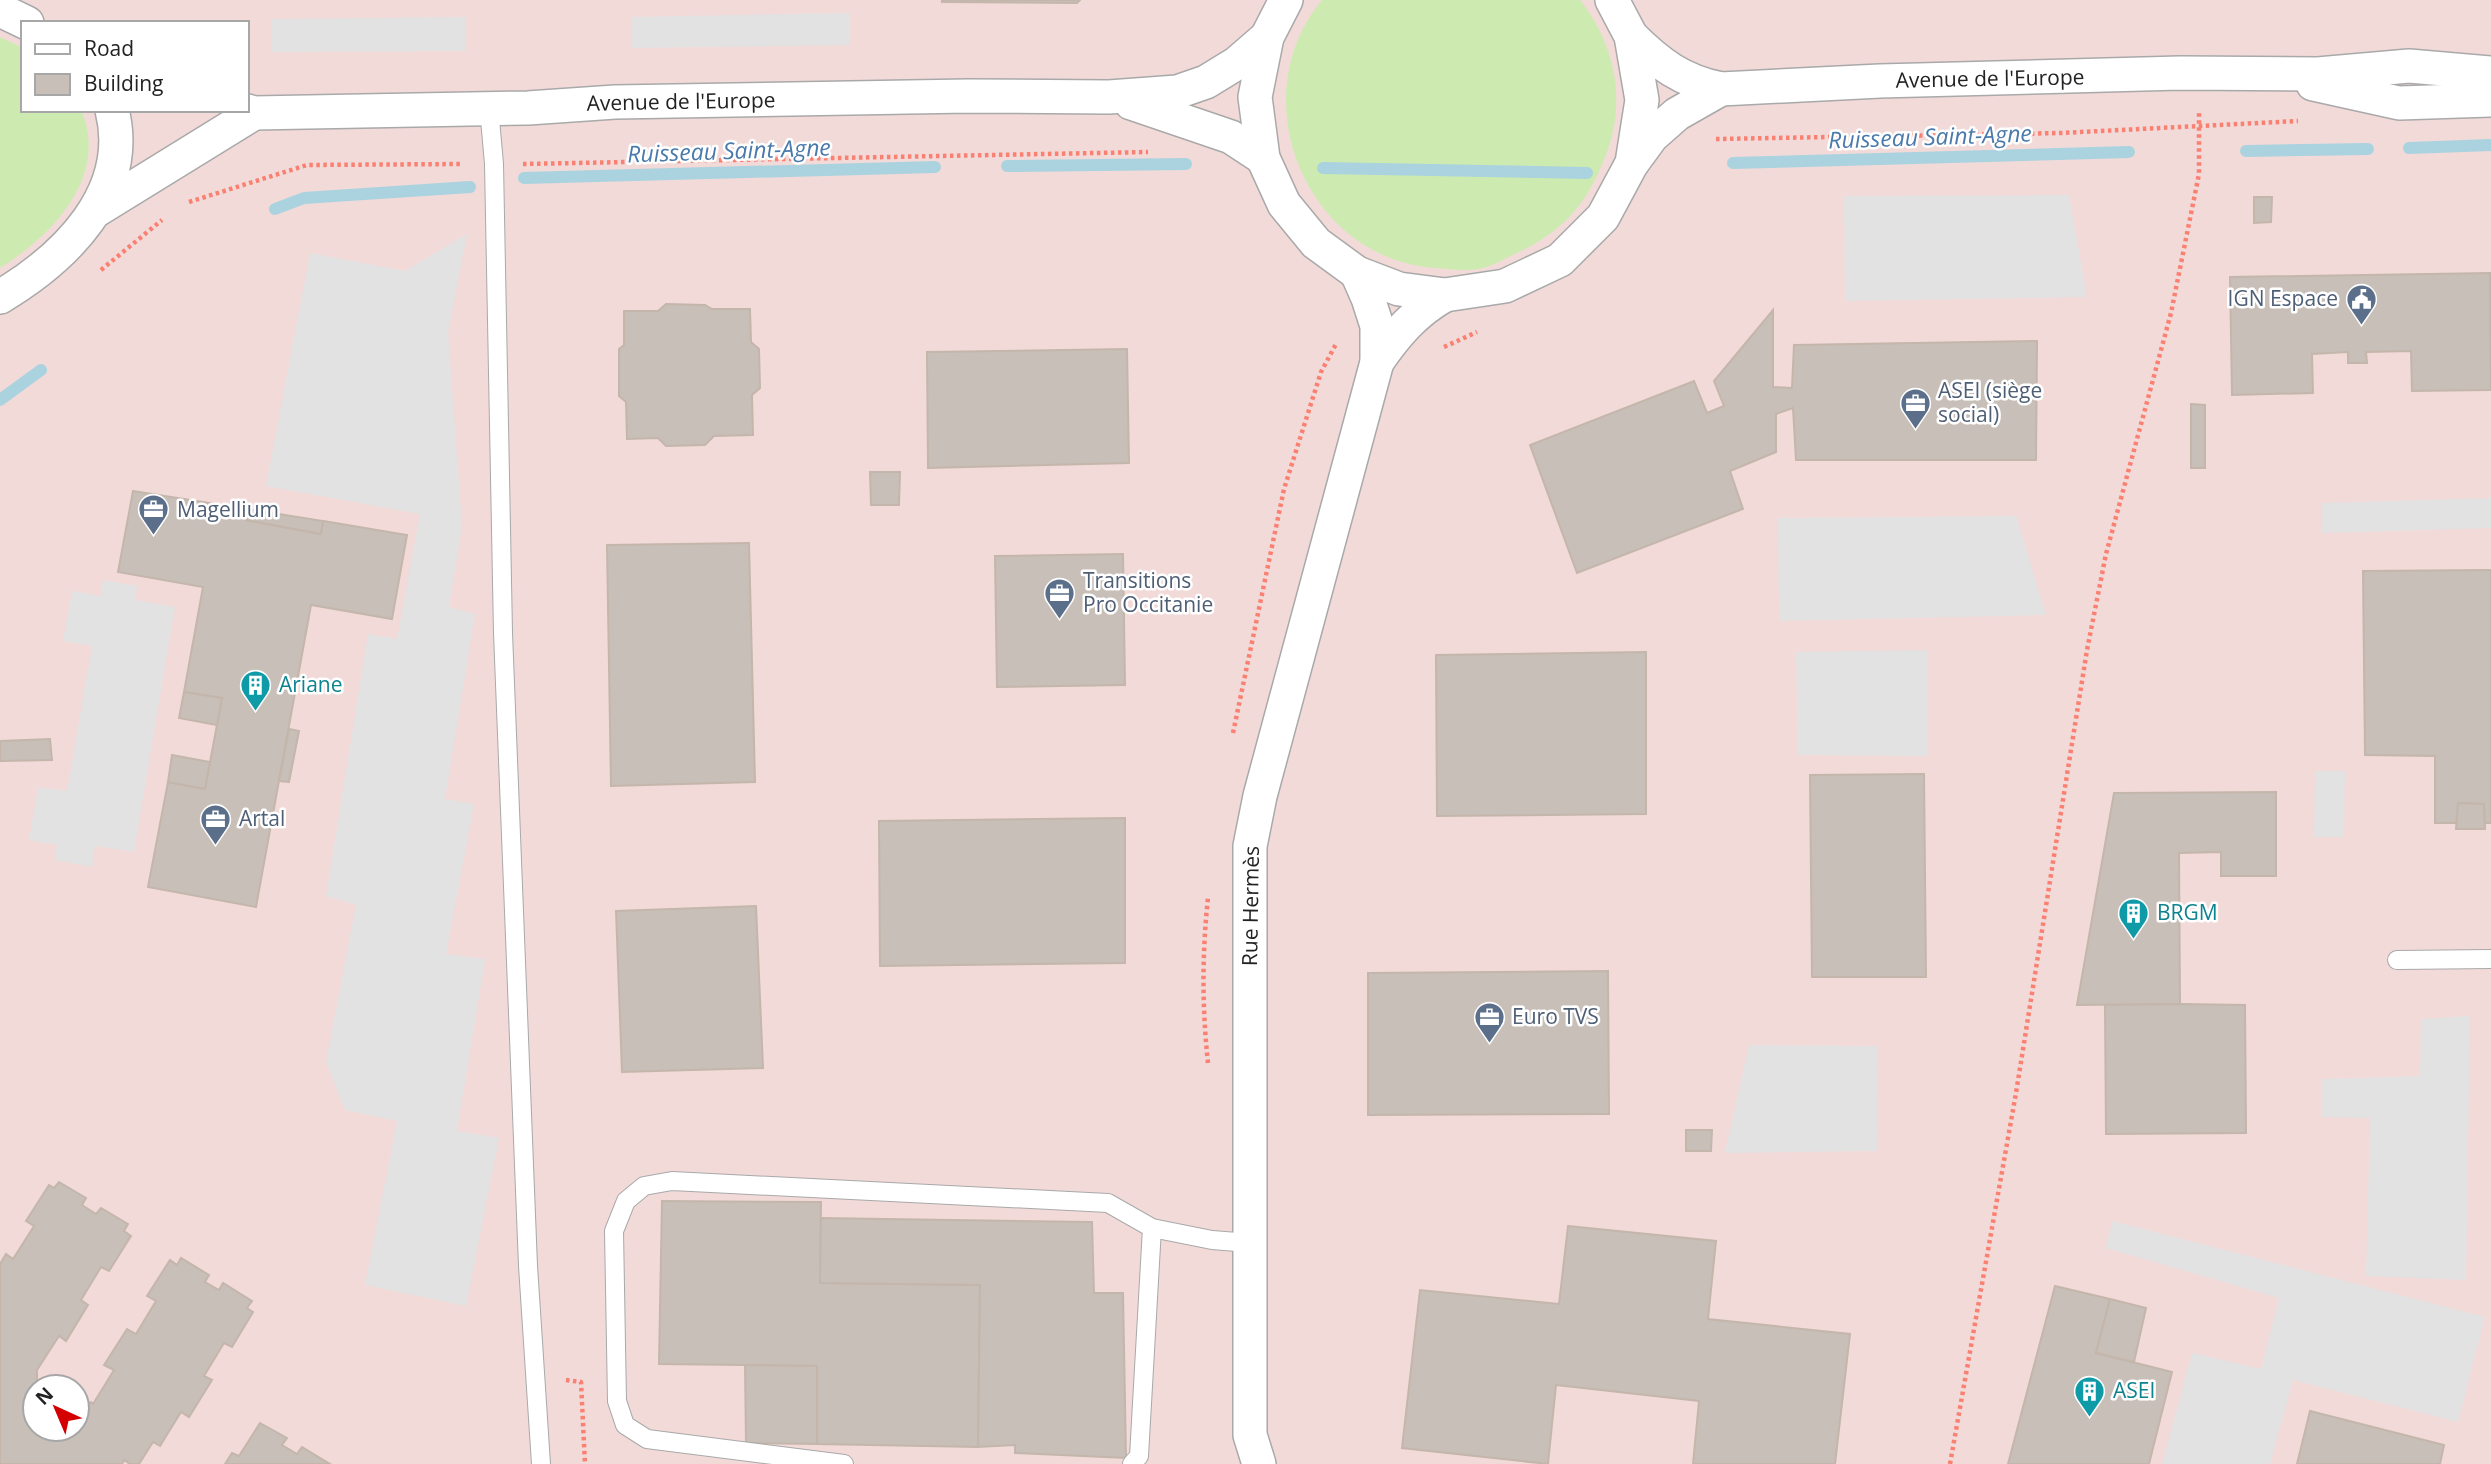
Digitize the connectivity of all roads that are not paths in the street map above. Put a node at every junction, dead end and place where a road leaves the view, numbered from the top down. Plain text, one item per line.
1 (1286, 0) edge
2 (1612, 0) edge
3 (0, 10) edge
4 (23, 21) edge
5 (1631, 36) junction
6 (1267, 37) junction
7 (2259, 73) junction
8 (2491, 73) edge
9 (1721, 89) junction
10 (1109, 97) junction
11 (2491, 100) edge
12 (489, 108) junction
13 (112, 112) edge
14 (249, 112) edge
15 (1263, 158) junction
16 (1632, 163) junction
17 (97, 210) junction
18 (1357, 272) junction
19 (1445, 295) junction
20 (0, 297) edge
21 (1381, 357) junction
22 (2491, 958) edge
23 (2397, 960) dead end
24 (1152, 1228) junction
25 (1250, 1242) junction
26 (541, 1464) edge
27 (844, 1464) edge
28 (1132, 1464) edge
29 (1259, 1464) edge

1 - 6 street
2 - 5 street
3 - 4 street
5 - 9 street, Avenue de l'Europe
5 - 16 street
6 - 10 street, Avenue de l'Europe
6 - 15 street
7 - 8 street, Avenue de l'Europe
7 - 9 street, Avenue de l'Europe
7 - 11 street, Avenue de l'Europe
9 - 16 street, Avenue de l'Europe
10 - 12 street, Avenue de l'Europe
10 - 15 street, Avenue de l'Europe
12 - 14 street, Avenue de l'Europe
12 - 26 lane
13 - 17 street, Avenue de l'Europe
14 - 17 street, Avenue de l'Europe
15 - 18 street
16 - 19 street
17 - 20 street, Avenue de l'Europe
18 - 19 street
18 - 21 street, Rue Hermès
19 - 21 street, Rue Hermès
21 - 25 street, Rue Hermès
22 - 23 lane
24 - 25 lane
24 - 27 lane
24 - 28 lane
25 - 29 street, Rue Hermès

